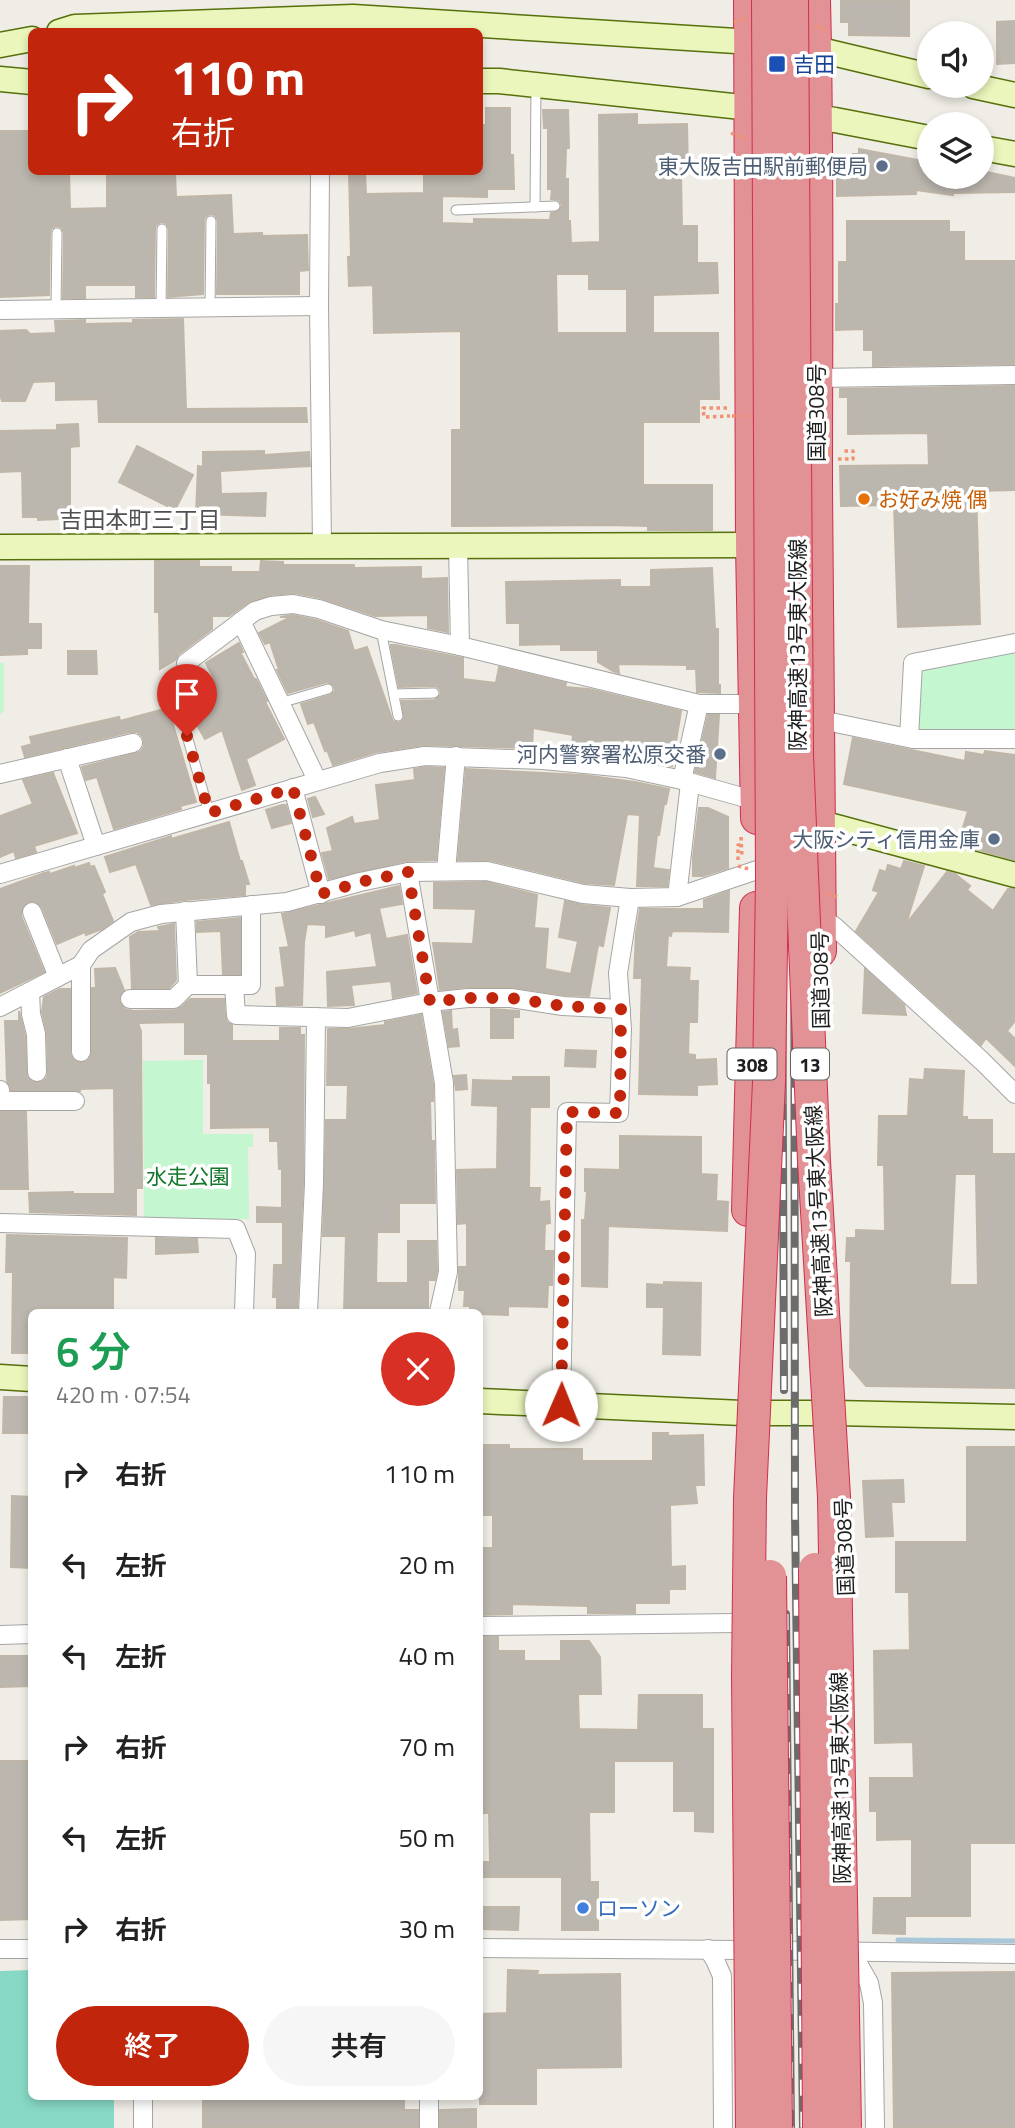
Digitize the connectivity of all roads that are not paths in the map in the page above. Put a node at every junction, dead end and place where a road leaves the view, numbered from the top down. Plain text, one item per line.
1 (750, 0) edge
2 (768, 0) edge
3 (792, 0) edge
4 (814, 0) edge
5 (353, 8) edge
6 (72, 28) edge
7 (28, 40) edge
8 (752, 42) junction
9 (0, 45) edge
10 (816, 49) junction
11 (917, 73) edge
12 (0, 79) edge
13 (483, 81) edge
14 (28, 82) edge
15 (536, 85) junction
16 (994, 90) edge
17 (1015, 95) edge
18 (751, 108) junction
19 (817, 118) junction
20 (917, 136) edge
21 (994, 151) edge
22 (1015, 155) edge
23 (320, 175) edge
24 (555, 206) dead end
25 (535, 207) junction
26 (456, 209) dead end
27 (211, 221) dead end
28 (162, 229) dead end
29 (57, 233) dead end
30 (318, 306) junction
31 (210, 307) junction
32 (161, 308) junction
33 (56, 309) junction
34 (0, 310) edge
35 (1015, 375) edge
36 (816, 378) junction
37 (322, 545) junction
38 (458, 545) junction
39 (752, 545) junction
40 (0, 547) edge
41 (241, 621) junction
42 (381, 630) junction
43 (1015, 643) edge
44 (460, 646) junction
45 (186, 663) dead end
46 (328, 689) dead end
47 (434, 692) dead end
48 (394, 694) junction
49 (281, 703) junction
50 (699, 704) junction
51 (755, 704) junction
52 (398, 716) dead end
53 (816, 719) junction
54 (187, 736) dead end
55 (909, 738) junction
56 (1015, 739) edge
57 (133, 743) dead end
58 (456, 756) junction
59 (67, 758) junction
60 (0, 774) edge
61 (317, 780) junction
62 (686, 782) junction
63 (293, 788) junction
64 (756, 801) junction
65 (209, 813) junction
66 (819, 823) junction
67 (96, 846) junction
68 (745, 861) junction
69 (408, 872) junction
70 (446, 872) junction
71 (0, 874) edge
72 (1015, 874) edge
73 (321, 894) junction
74 (677, 897) junction
75 (630, 898) junction
76 (251, 905) junction
77 (186, 911) junction
78 (32, 912) dead end
79 (819, 915) junction
80 (81, 965) junction
81 (58, 977) junction
82 (188, 985) junction
83 (234, 985) junction
84 (30, 992) junction
85 (130, 999) dead end
86 (430, 1002) junction
87 (0, 1007) edge
88 (621, 1009) junction
89 (316, 1017) junction
90 (81, 1052) dead end
91 (37, 1072) dead end
92 (769, 1082) junction
93 (0, 1090) edge
94 (1015, 1094) edge
95 (75, 1101) dead end
96 (814, 1161) junction
97 (0, 1223) edge
98 (244, 1309) edge
99 (308, 1309) edge
100 (440, 1309) edge
101 (0, 1377) edge
102 (28, 1379) edge
103 (483, 1401) edge
104 (561, 1405) junction
105 (742, 1413) junction
106 (836, 1413) junction
107 (1015, 1418) edge
108 (738, 1623) junction
109 (483, 1626) edge
110 (28, 1634) edge
111 (0, 1635) edge
112 (483, 1948) edge
113 (0, 1949) edge
114 (28, 1949) edge
115 (708, 1950) junction
116 (742, 1950) junction
117 (852, 1953) junction
118 (1015, 1954) edge
119 (733, 2005) junction
120 (143, 2100) edge
121 (429, 2100) edge
122 (143, 2128) edge
123 (429, 2128) edge
124 (723, 2128) edge
125 (745, 2128) edge
126 (752, 2128) edge
127 (776, 2128) edge
128 (819, 2128) edge
129 (845, 2128) edge
130 (853, 2128) edge
131 (875, 2128) edge

1 - 8 highway, 308
2 - 92 highway, 阪神高速13号東大阪線 / 13, bridge
3 - 96 highway, 阪神高速13号東大阪線 / 13, bridge
4 - 10 highway, 国道308号
5 - 6 street
5 - 8 street
7 - 9 street
8 - 10 street
8 - 18 highway, 308
10 - 11 street
10 - 19 highway, 国道308号
12 - 14 street
13 - 15 street
15 - 18 street
15 - 25 lane
16 - 17 street
18 - 19 street
18 - 39 highway, 308
19 - 20 street
19 - 36 highway, 国道308号
21 - 22 street
23 - 30 street
24 - 25 lane
25 - 26 lane
27 - 31 lane
28 - 32 lane
29 - 33 lane
30 - 31 street
30 - 37 street
31 - 32 street
32 - 33 street
33 - 34 street
35 - 36 street
36 - 53 highway, 国道308号
37 - 38 street
37 - 40 street
38 - 39 street
38 - 44 street
39 - 51 highway, 308
41 - 42 street
41 - 45 street
41 - 49 street
42 - 44 street
42 - 48 lane
43 - 55 street
44 - 50 street
46 - 49 lane
47 - 48 lane
48 - 52 lane
49 - 61 street
50 - 51 street
50 - 62 street
51 - 64 highway, 308
53 - 55 street
53 - 66 highway, 国道308号
54 - 65 lane
55 - 56 street
57 - 59 street
58 - 61 street
58 - 62 street
58 - 70 street
59 - 60 street
59 - 67 street
61 - 63 street
62 - 64 street
62 - 74 street
63 - 65 street
63 - 73 street
64 - 66 street
64 - 68 highway, 308
65 - 67 street
66 - 72 street
66 - 79 highway, 国道308号
67 - 71 street
68 - 74 street
68 - 105 highway, 308
69 - 70 street
69 - 73 street
69 - 86 street
70 - 75 street
73 - 76 street
74 - 75 street
75 - 88 street
76 - 77 street
76 - 83 street
77 - 80 street
77 - 82 street
78 - 81 street
79 - 94 street
79 - 106 highway, 国道308号
80 - 81 street
80 - 90 street
81 - 84 street
82 - 83 street
82 - 85 street
83 - 89 street
84 - 87 street
84 - 91 street
86 - 88 street
86 - 89 street
86 - 100 street
88 - 104 street
89 - 99 street
92 - 126 highway, 阪神高速13号東大阪線 / 13, bridge
92 - 127 highway, bridge
93 - 95 street
96 - 128 highway, bridge
96 - 129 highway, 阪神高速13号東大阪線 / 13, bridge
97 - 98 street
101 - 102 street
103 - 104 street
104 - 105 street
105 - 106 street
105 - 108 highway, 308
106 - 107 street
106 - 117 highway, 国道308号
108 - 109 street
108 - 116 highway, 308
110 - 111 street
112 - 115 street
113 - 114 street
115 - 116 street
115 - 119 street
116 - 117 street
116 - 119 highway, 308
117 - 118 street
117 - 130 highway, 国道308号
117 - 131 street
119 - 124 street
119 - 125 highway, 308
120 - 122 street
121 - 123 street

